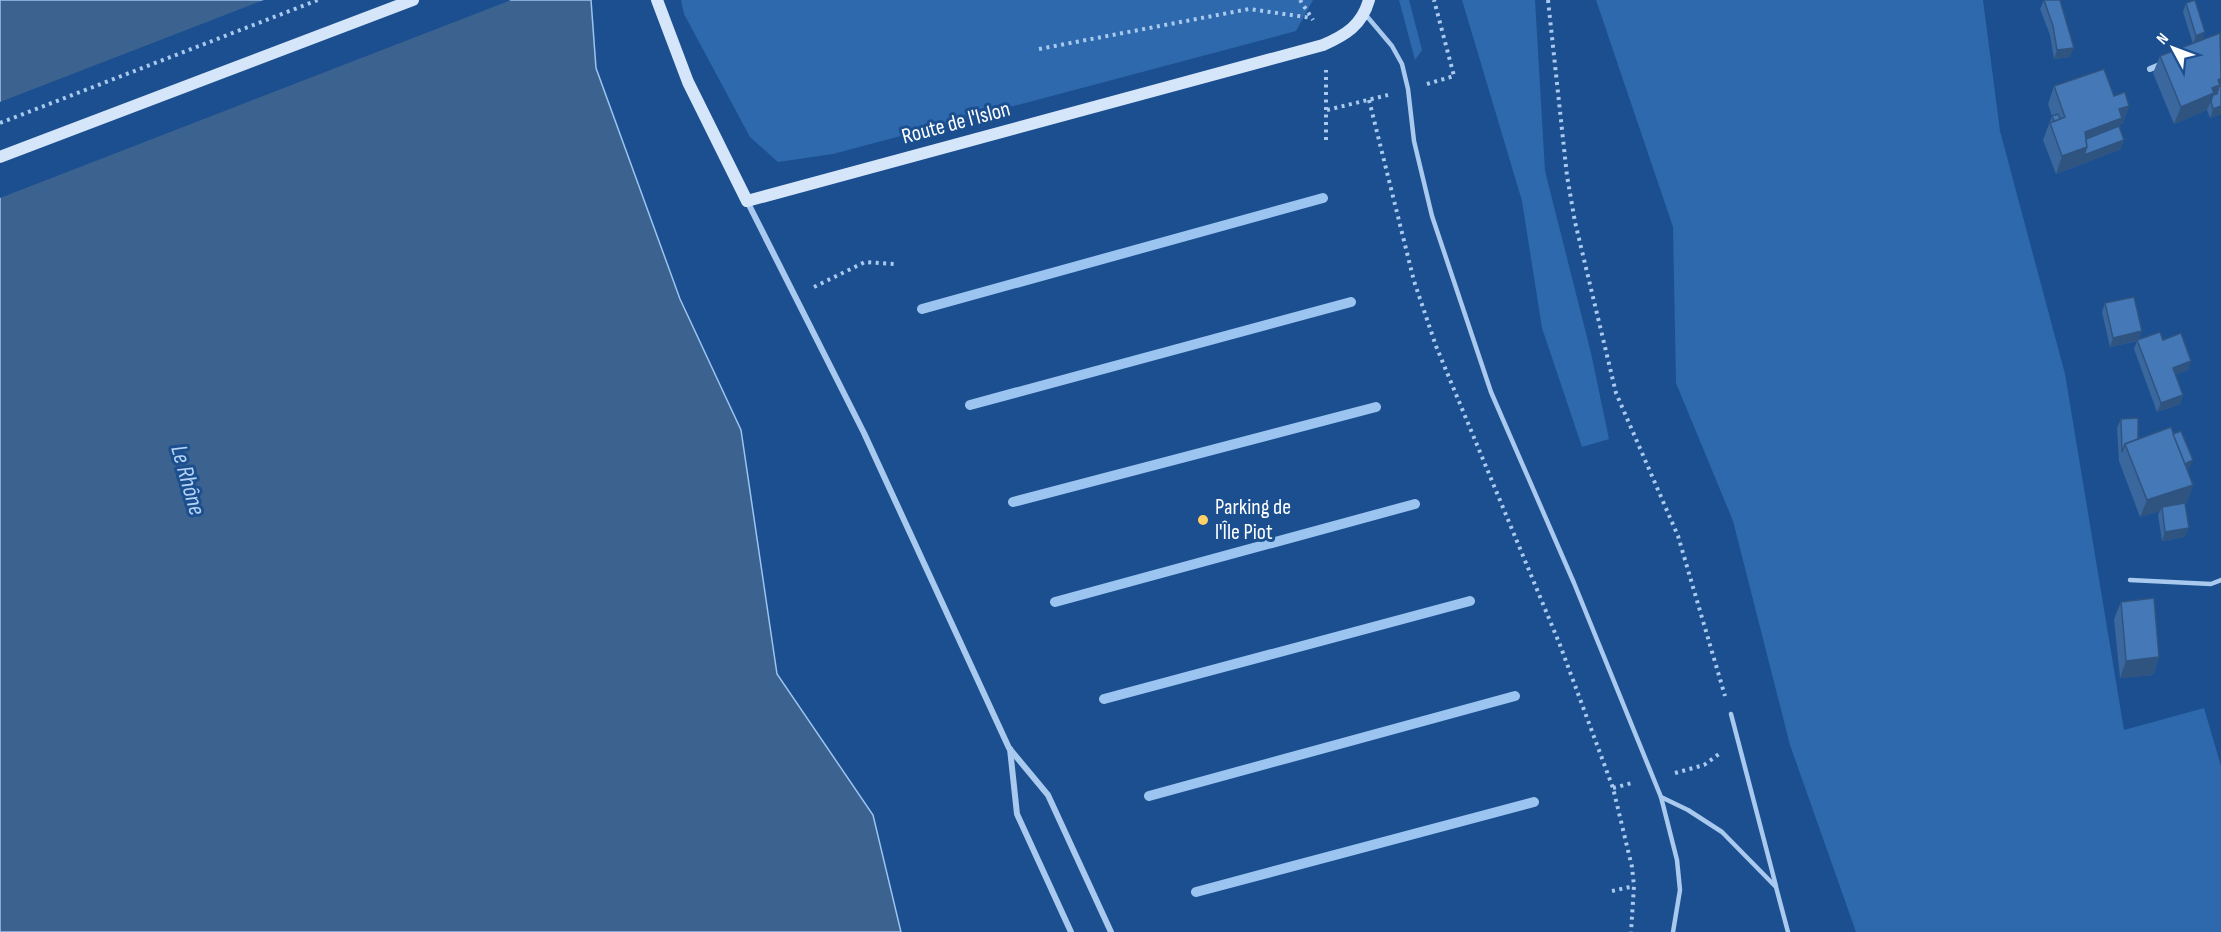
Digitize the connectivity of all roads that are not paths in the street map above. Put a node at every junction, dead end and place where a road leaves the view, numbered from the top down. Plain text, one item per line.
1 (413, 0) edge
2 (657, 0) edge
3 (1369, 0) edge
4 (1365, 14) junction
5 (2170, 61) edge
6 (2150, 69) dead end
7 (0, 157) edge
8 (747, 201) junction
9 (2130, 580) dead end
10 (2221, 580) edge
11 (1731, 714) road end
12 (1010, 748) junction
13 (1661, 797) junction
14 (1776, 887) junction
15 (1071, 932) edge
16 (1111, 932) edge
17 (1673, 932) edge
18 (1788, 932) edge

1 - 7 street
2 - 8 street
3 - 4 street, Route de l'Islon
4 - 8 street, Route de l'Islon
4 - 13 lane
5 - 6 street
8 - 12 street
9 - 10 lane
11 - 14 lane
12 - 15 street
12 - 16 street
13 - 14 lane
13 - 17 lane
14 - 18 lane

